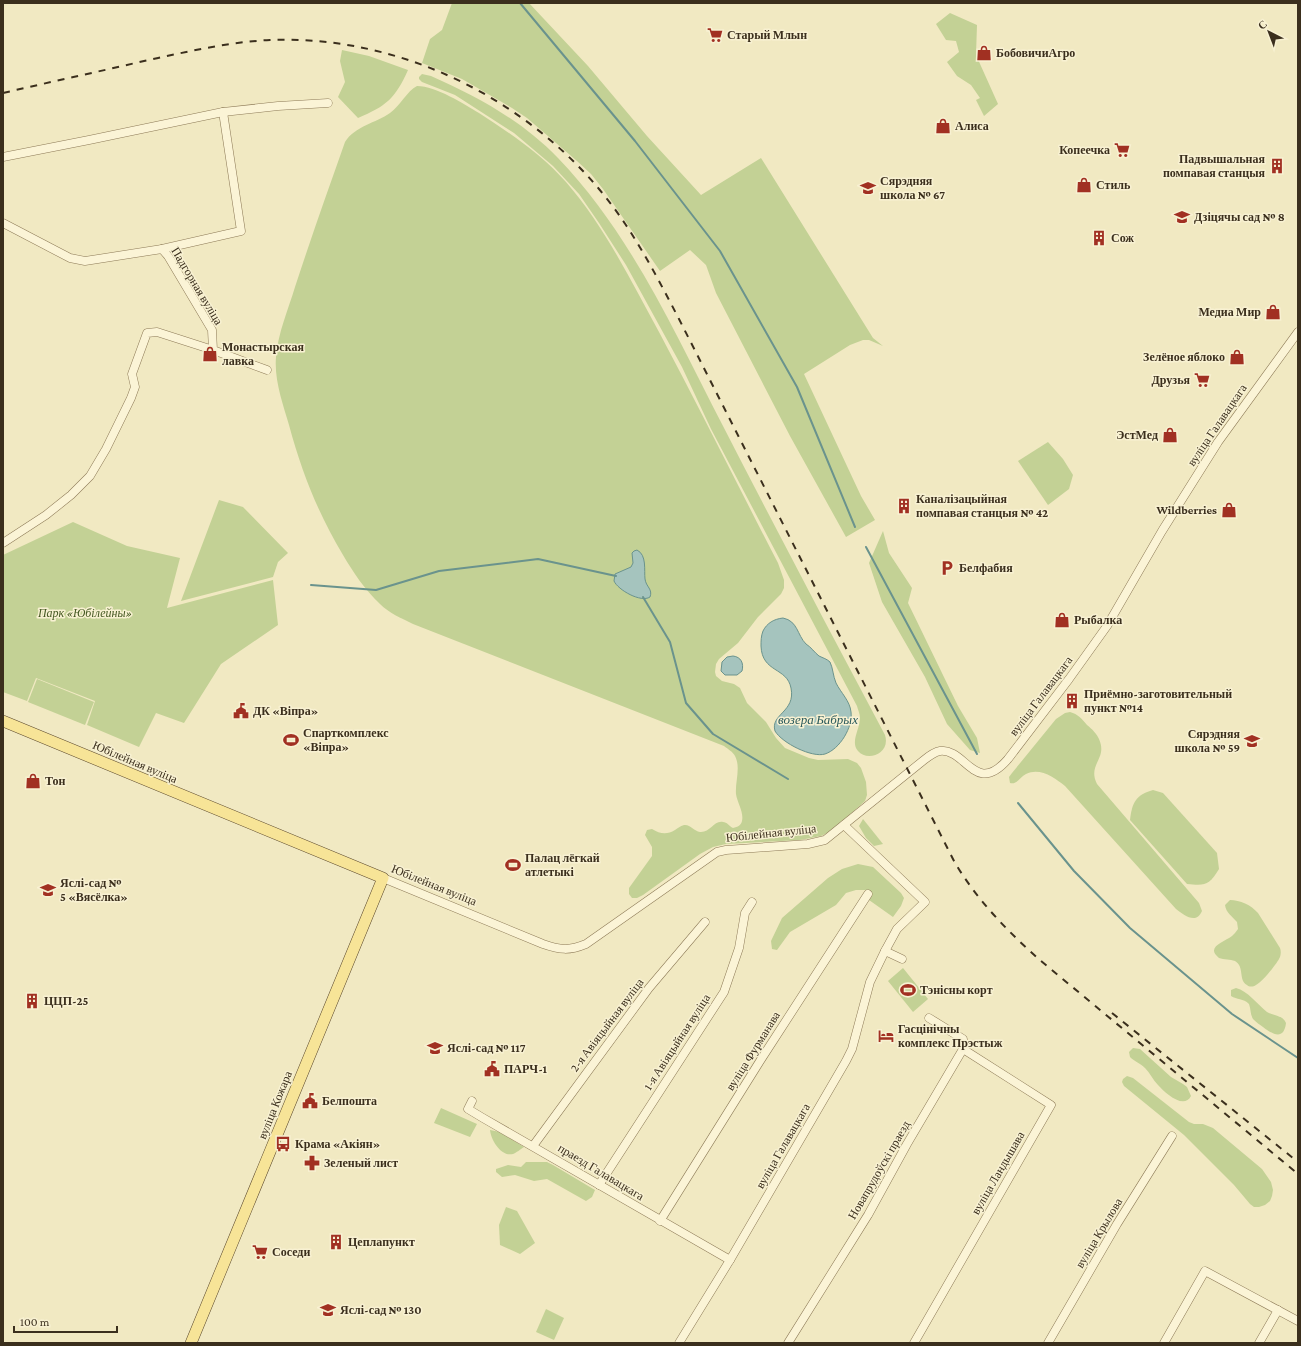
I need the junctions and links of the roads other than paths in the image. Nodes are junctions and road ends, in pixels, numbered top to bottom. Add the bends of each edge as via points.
1 (328, 103) dead end
2 (223, 112) junction
3 (3, 157) edge
4 (3, 223) edge
5 (162, 249) junction
6 (1298, 332) edge
7 (213, 350) junction
8 (267, 370) dead end
9 (3, 542) edge
10 (3, 720) edge
11 (844, 825) junction
12 (383, 878) junction
13 (868, 894) dead end
14 (752, 902) dead end
15 (705, 922) dead end
16 (885, 951) junction
17 (902, 959) dead end
18 (929, 1018) dead end
19 (962, 1049) junction
20 (472, 1101) dead end
21 (1172, 1136) dead end
22 (533, 1146) junction
23 (599, 1185) junction
24 (660, 1221) junction
25 (730, 1260) junction
26 (1278, 1310) junction
27 (1298, 1321) edge
28 (191, 1343) edge
29 (679, 1343) edge
30 (788, 1343) edge
31 (914, 1343) edge
32 (1048, 1343) edge
33 (1164, 1343) edge
34 (1258, 1343) edge

1 - 2 street
2 - 3 street
2 - 5 street via 242,231
4 - 5 street, Падгорная вуліца via 70,258 85,261
5 - 7 street, Падгорная вуліца via 212,330
6 - 11 street, вуліца Галавацкага via 1218,442 1107,626 1001,767 993,773 982,773 948,752 937,752 919,763
7 - 8 street
7 - 9 street via 157,332 147,333 132,374 135,387 131,398 90,476 46,515
10 - 12 main road, Юбілейная вуліца
11 - 12 street, Юбілейная вуліца via 825,840 815,843 717,852 586,944 569,949 543,944
11 - 16 street, вуліца Галавацкага via 925,902 897,930
12 - 28 main road, вуліца Кожара
13 - 24 street, вуліца Фурманава via 760,1060
14 - 23 street, 1-я Авіяцыйная вуліца via 745,913 738,948 724,992
15 - 22 street, 2-я Авіяцыйная вуліца via 649,988
16 - 17 street
16 - 25 street, вуліца Галавацкага via 870,982 852,1050
18 - 19 street via 963,1039
19 - 30 street, Новапрудоўскі праезд via 868,1215
19 - 31 street, вуліца Ландышава via 1051,1105
20 - 22 street, праезд Галавацкага via 468,1109
21 - 32 street, вуліца Крылова
22 - 23 street, праезд Галавацкага
23 - 24 street, праезд Галавацкага
24 - 25 street, праезд Галавацкага
25 - 29 street, вуліца Галавацкага
26 - 27 street
26 - 33 street via 1205,1271
26 - 34 street

